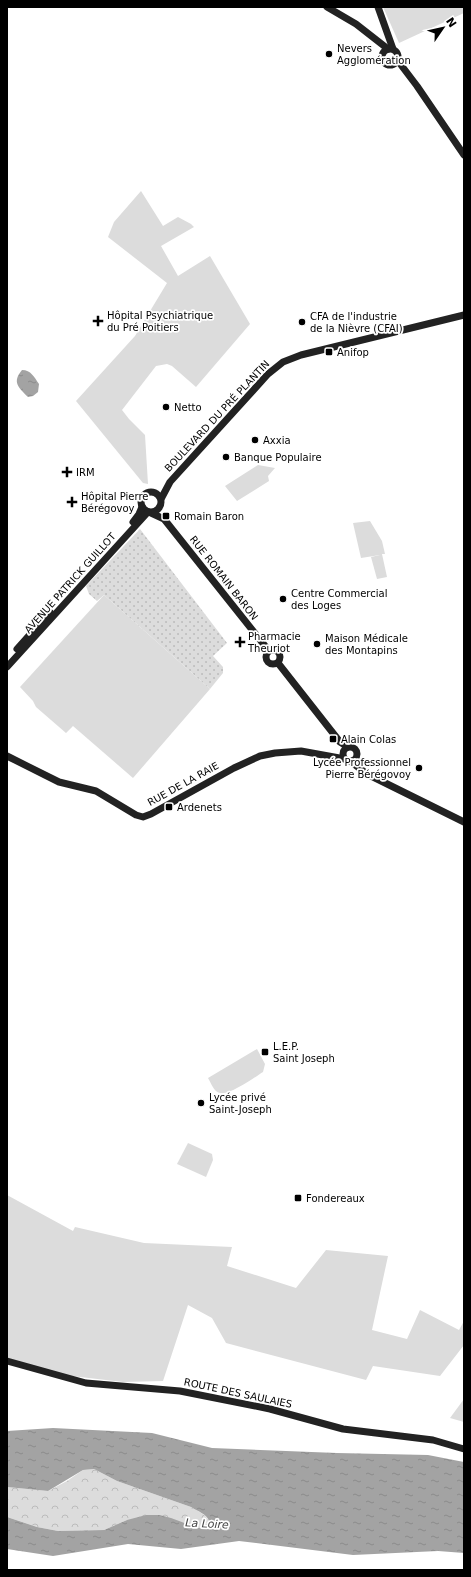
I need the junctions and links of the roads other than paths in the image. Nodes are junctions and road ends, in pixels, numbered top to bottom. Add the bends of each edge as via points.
1 (328, 7) edge
2 (378, 7) edge
3 (366, 32) junction
4 (387, 33) junction
5 (389, 56) junction
6 (464, 155) edge
7 (464, 315) edge
8 (170, 482) junction
9 (152, 492) junction
10 (161, 502) junction
11 (142, 507) junction
12 (150, 512) junction
13 (164, 519) junction
14 (7, 661) edge
15 (7, 667) edge
16 (340, 742) junction
17 (348, 755) junction
18 (7, 756) edge
19 (334, 757) junction
20 (464, 822) edge
21 (7, 1361) edge
22 (464, 1448) edge

1 - 3 street
2 - 4 street
3 - 4 street via 381,38
3 - 5 street
4 - 5 street
5 - 6 street via 410,78
7 - 8 street, BOULEVARD DU PRÉ PLANTIN via 309,353 283,362 268,374
8 - 9 street, BOULEVARD DU PRÉ PLANTIN
8 - 10 street, BOULEVARD DU PRÉ PLANTIN
9 - 10 street via 157,494
9 - 11 street via 146,493 142,498
10 - 12 street via 157,510
10 - 13 street, RUE ROMAIN BARON
11 - 12 street
11 - 14 street, AVENUE PATRICK GUILLOT via 134,521
12 - 13 street, RUE ROMAIN BARON
12 - 15 street, AVENUE PATRICK GUILLOT
13 - 16 street, RUE ROMAIN BARON via 269,651 267,661 271,664 278,663
16 - 17 street
16 - 19 street
17 - 19 street
17 - 20 street via 367,774
18 - 19 street, RUE DE LA RAIE via 59,782 96,791 143,817 260,756 301,751
21 - 22 street, ROUTE DES SAULAIES via 86,1383 180,1391 270,1409 343,1429 433,1440

